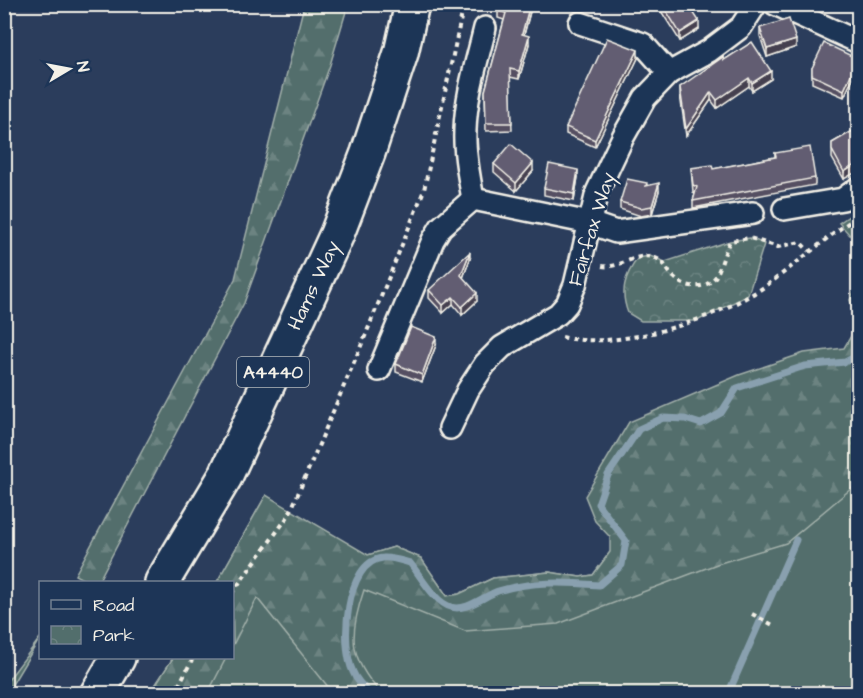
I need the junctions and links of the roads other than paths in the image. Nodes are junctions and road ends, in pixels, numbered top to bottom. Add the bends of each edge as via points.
1 (412, 4) edge
2 (756, 4) edge
3 (775, 4) edge
4 (580, 23) dead end
5 (485, 28) dead end
6 (858, 42) edge
7 (669, 73) junction
8 (858, 188) edge
9 (473, 200) junction
10 (784, 209) dead end
11 (753, 213) dead end
12 (590, 223) junction
13 (380, 369) dead end
14 (450, 428) dead end
15 (163, 581) edge
16 (117, 659) edge
17 (97, 693) edge

1 - 15 highway, Hams Way / A4440 via 401,53 337,234 225,477
2 - 7 street, Fairfax Way via 741,27
3 - 6 street
4 - 7 street via 643,44
5 - 9 street via 465,130
7 - 12 street, Fairfax Way via 645,98 623,137 597,192
8 - 10 street via 843,199
9 - 12 street
9 - 13 street via 441,227 433,240
11 - 12 street via 616,232
12 - 14 street, Fairfax Way via 567,304 558,314 502,347 485,364
16 - 17 highway

